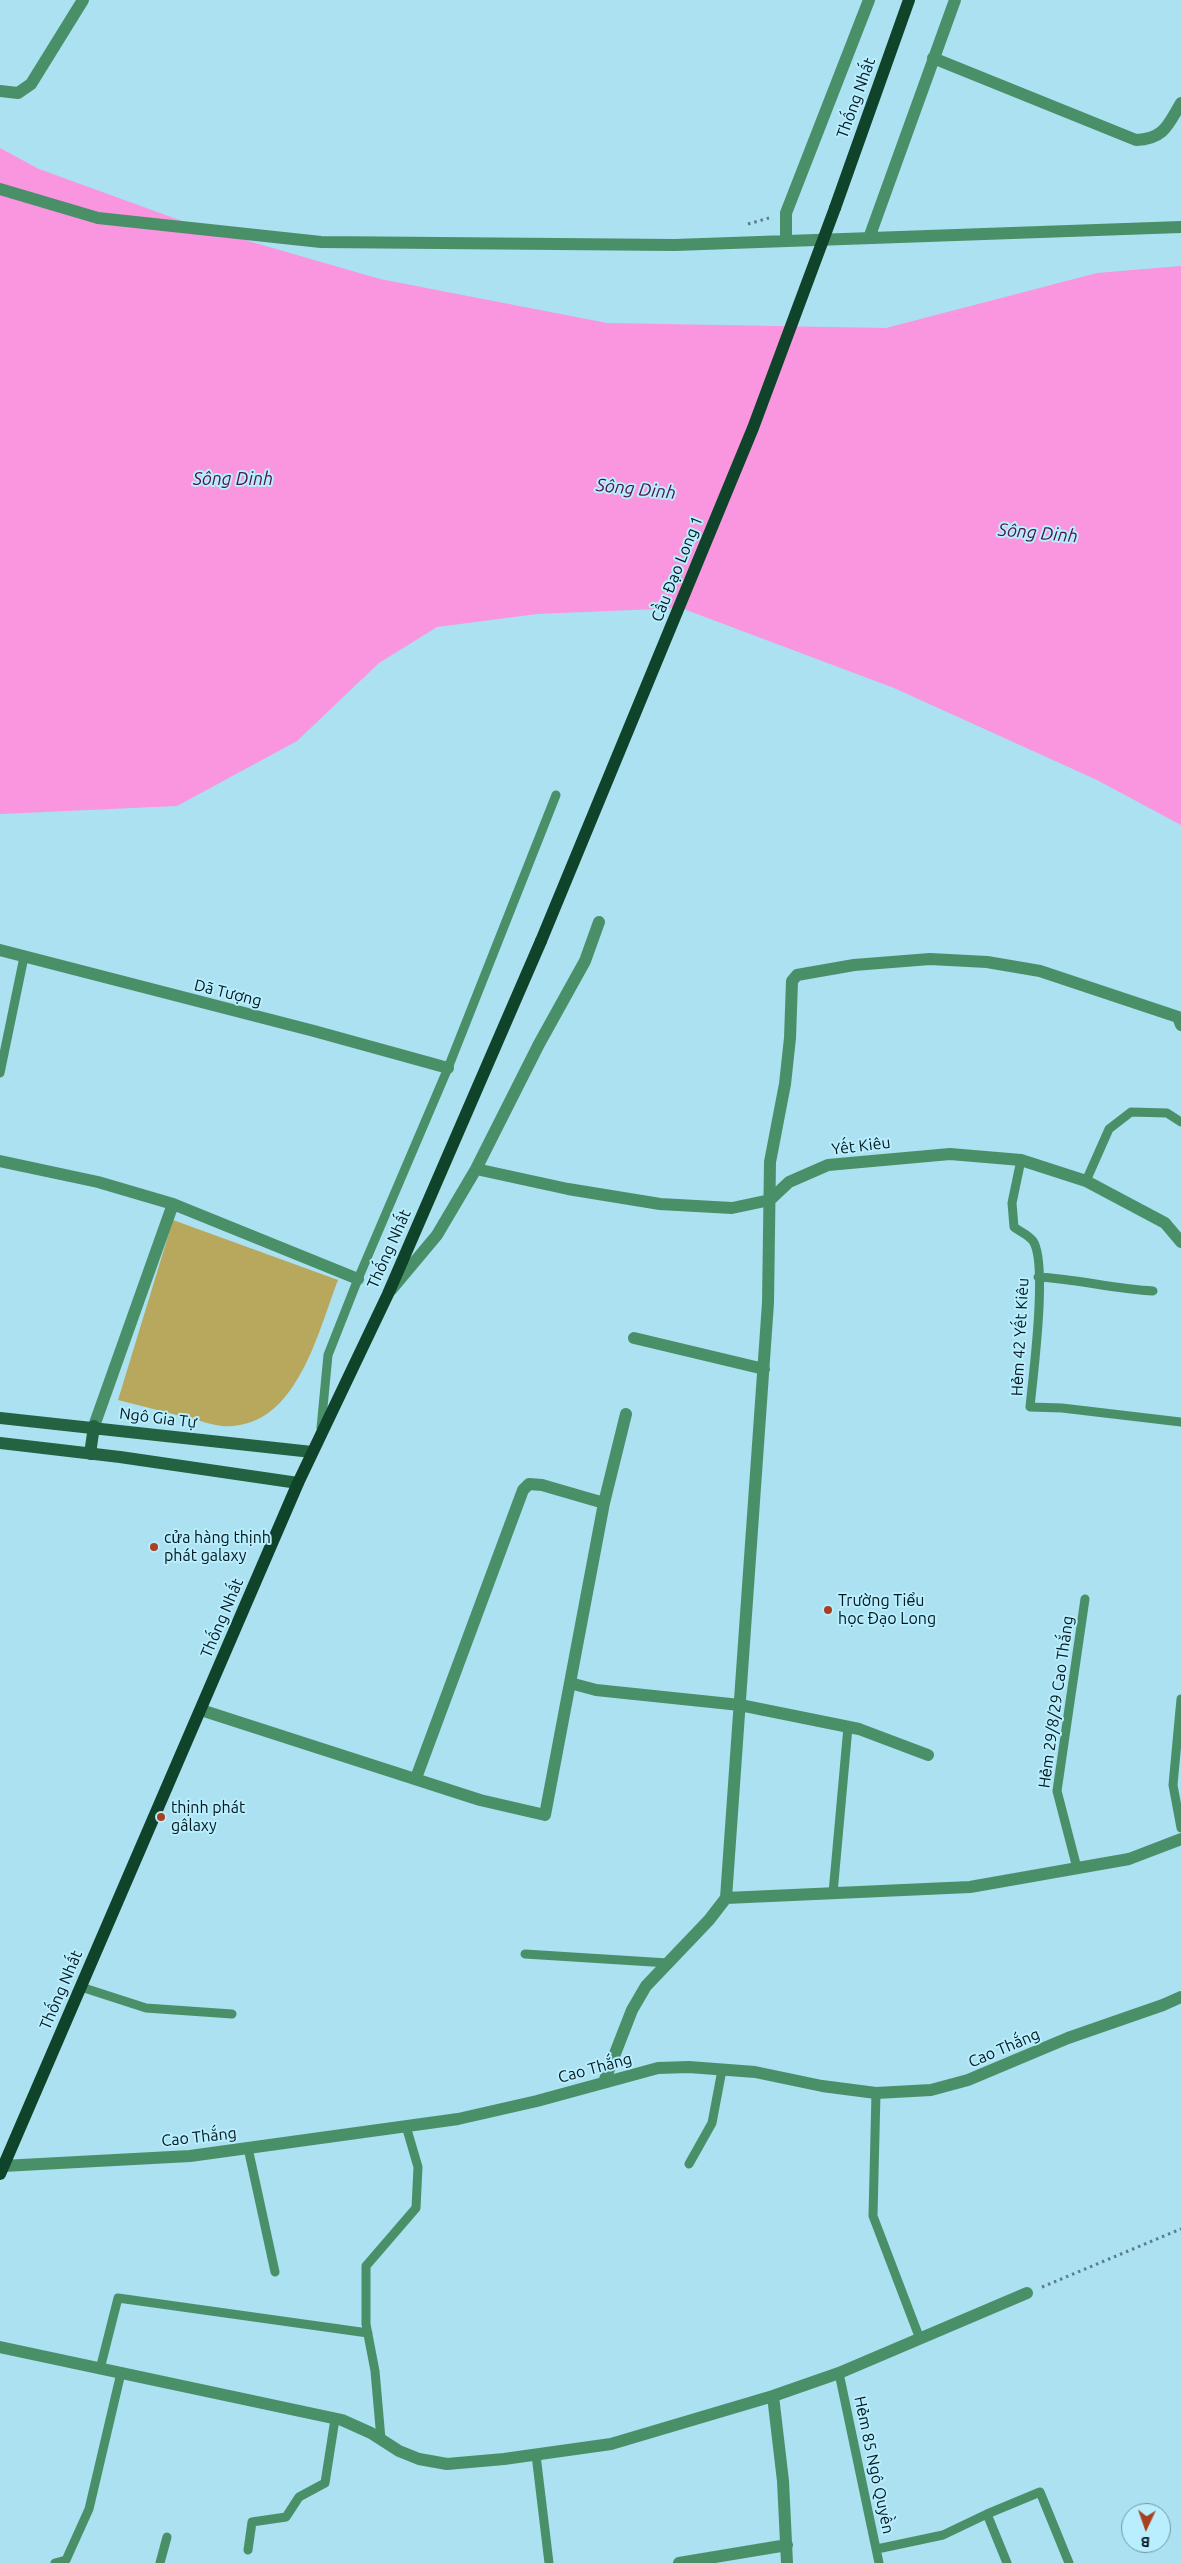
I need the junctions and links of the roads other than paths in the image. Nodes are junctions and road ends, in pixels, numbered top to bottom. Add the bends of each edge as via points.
1 (83, 0) edge
2 (909, 0) edge
3 (955, 0) edge
4 (867, 1) edge
5 (933, 58) junction
6 (0, 91) edge
7 (1181, 103) edge
8 (0, 189) edge
9 (835, 208) joint
10 (1181, 227) edge
11 (869, 238) junction
12 (786, 240) junction
13 (556, 795) dead end
14 (599, 922) dead end
15 (541, 941) joint
16 (0, 950) edge
17 (24, 957) junction
18 (1181, 1025) edge
19 (448, 1068) junction
20 (0, 1073) edge
21 (1181, 1122) edge
22 (1021, 1160) junction
23 (0, 1161) edge
24 (476, 1169) junction
25 (1086, 1181) junction
26 (770, 1200) junction
27 (173, 1204) junction
28 (1181, 1242) edge
29 (1038, 1277) junction
30 (358, 1279) junction
31 (1153, 1291) dead end
32 (388, 1294) junction
33 (634, 1338) dead end
34 (764, 1369) junction
35 (626, 1414) dead end
36 (0, 1418) edge
37 (1181, 1422) edge
38 (94, 1426) junction
39 (321, 1431) junction
40 (0, 1443) edge
41 (312, 1452) junction
42 (90, 1454) junction
43 (298, 1483) junction
44 (604, 1503) junction
45 (1086, 1598) dead end
46 (570, 1683) junction
47 (1181, 1699) edge
48 (740, 1705) junction
49 (201, 1710) junction
50 (848, 1727) junction
51 (928, 1756) dead end
52 (416, 1778) junction
53 (1181, 1828) edge
54 (1181, 1839) edge
55 (1077, 1868) junction
56 (832, 1893) junction
57 (726, 1898) junction
58 (525, 1954) dead end
59 (668, 1963) junction
60 (80, 1987) junction
61 (1181, 1997) edge
62 (232, 2014) dead end
63 (722, 2070) junction
64 (604, 2082) junction
65 (876, 2093) junction
66 (406, 2126) junction
67 (248, 2148) junction
68 (689, 2164) dead end
69 (1, 2170) edge
70 (275, 2272) dead end
71 (1027, 2293) road end
72 (368, 2333) junction
73 (920, 2338) junction
74 (0, 2347) edge
75 (100, 2369) junction
76 (121, 2373) junction
77 (839, 2373) junction
78 (773, 2396) junction
79 (335, 2419) junction
80 (381, 2439) junction
81 (536, 2455) junction
82 (987, 2514) junction
83 (167, 2538) dead end
84 (787, 2545) junction
85 (877, 2549) junction
86 (248, 2550) dead end
87 (55, 2563) edge
88 (160, 2563) edge
89 (549, 2563) edge
90 (679, 2563) edge
91 (788, 2563) edge
92 (879, 2563) edge
93 (1007, 2563) edge
94 (1069, 2563) edge

1 - 6 street via 31,84 18,93
2 - 9 main road, Thống Nhất
3 - 5 street
4 - 12 street via 786,212
5 - 7 street via 1136,140 1152,139 1166,128
5 - 11 street
8 - 12 street via 98,218 321,242 675,245
9 - 15 main road, Cầu Đạo Long 1, bridge via 753,428
10 - 11 street
11 - 12 street
13 - 19 lane
14 - 24 street via 585,962 538,1044
15 - 32 main road, Thống Nhất
16 - 17 street, Dã Tượng
17 - 19 street, Dã Tượng via 314,1030
17 - 20 lane
18 - 26 street via 1178,1017 1040,971 987,962 930,959 797,975 792,981 785,1084 770,1162
19 - 30 lane
21 - 25 lane via 1167,1113 1131,1112 1109,1129
22 - 25 street, Yết Kiêu
22 - 26 street, Yết Kiêu via 950,1154 828,1165 789,1182
22 - 29 lane, Hẻm 42 Yết Kiêu via 1012,1203 1014,1227 1032,1241 1039,1260
23 - 27 street via 98,1182
24 - 26 street via 660,1204 732,1208
24 - 32 street via 438,1235
25 - 28 street, Yết Kiêu via 1165,1223
26 - 34 street
27 - 30 street
27 - 38 street
29 - 31 lane via 1076,1279 1119,1289
29 - 37 lane, Hẻm 42 Yết Kiêu via 1030,1407
30 - 39 lane via 328,1356
32 - 39 main road, Thống Nhất
33 - 34 street
34 - 48 street
35 - 44 street
36 - 38 main road, Ngô Gia Tự
38 - 41 main road, Ngô Gia Tự
38 - 42 main road
39 - 41 main road, Thống Nhất
40 - 42 main road
41 - 43 main road, Thống Nhất
42 - 43 main road
43 - 49 main road, Thống Nhất
44 - 46 street
44 - 52 street via 542,1485 529,1484 523,1490
45 - 55 lane, Hẻm 29/8/29 Cao Thắng via 1057,1791
46 - 48 street via 596,1690
46 - 52 street via 545,1815 480,1800
47 - 53 lane via 1173,1784
48 - 50 street
48 - 57 street
49 - 52 street
49 - 60 main road, Thống Nhất
50 - 51 street
50 - 56 lane
54 - 55 street via 1129,1859
55 - 56 street via 970,1887
56 - 57 street
57 - 59 street
58 - 59 lane
59 - 64 street via 646,1986 632,2010
60 - 62 lane via 146,2008
60 - 69 main road, Thống Nhất
61 - 65 street, Cao Thắng via 1068,2038 968,2080 931,2090
63 - 64 street, Cao Thắng via 658,2068
63 - 65 street, Cao Thắng via 755,2072
63 - 68 lane via 712,2123
64 - 66 street, Cao Thắng via 458,2119
65 - 73 lane via 872,2216
66 - 67 street, Cao Thắng
66 - 72 lane via 418,2167 416,2208 366,2266
67 - 69 street, Cao Thắng via 190,2156
67 - 70 lane
71 - 73 street
72 - 75 lane via 118,2298
72 - 80 lane
73 - 77 street
74 - 75 street
75 - 76 street
76 - 79 street
76 - 87 lane via 89,2509 66,2560
77 - 78 street
77 - 85 lane, Hẻm 85 Ngô Quyền
78 - 81 street via 610,2444
78 - 84 street
79 - 80 street
79 - 86 lane via 325,2483 300,2497 286,2517 252,2522
80 - 81 street via 399,2452 447,2464
81 - 89 lane
82 - 85 lane via 942,2535
82 - 93 lane
82 - 94 lane via 1040,2492
83 - 88 lane
84 - 90 street
84 - 91 street
85 - 92 lane, Hẻm 85 Ngô Quyền

